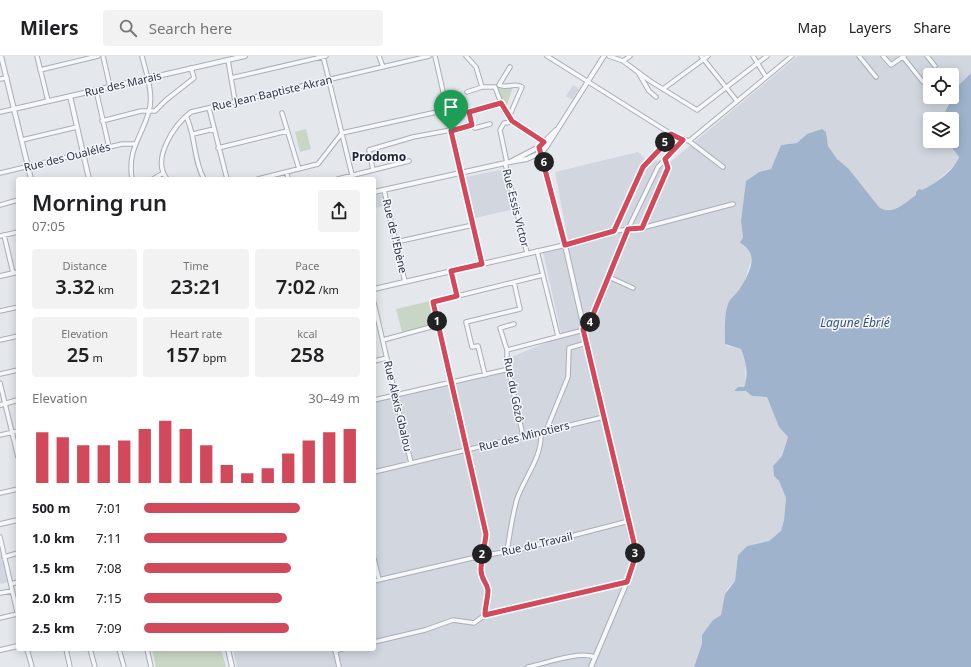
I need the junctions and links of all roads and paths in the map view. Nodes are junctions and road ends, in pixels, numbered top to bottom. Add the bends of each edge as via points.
1 (1, 56) edge
2 (37, 56) edge
3 (98, 56) edge
4 (103, 56) edge
5 (142, 56) edge
6 (246, 56) edge
7 (324, 56) edge
8 (379, 56) edge
9 (405, 56) edge
10 (429, 56) edge
11 (434, 56) edge
12 (466, 56) edge
13 (547, 56) edge
14 (604, 56) edge
15 (609, 56) edge
16 (630, 56) edge
17 (708, 56) edge
18 (753, 56) edge
19 (767, 56) edge
20 (792, 56) edge
21 (859, 56) edge
22 (883, 56) edge
23 (904, 56) edge
24 (927, 56) edge
25 (702, 58) edge
26 (228, 60) junction
27 (406, 61) junction
28 (623, 61) junction
29 (758, 63) junction
30 (935, 66) dead end
31 (383, 67) junction
32 (510, 67) dead end
33 (191, 68) junction
34 (40, 70) junction
35 (637, 71) junction
36 (766, 77) junction
37 (876, 77) dead end
38 (6, 78) junction
39 (231, 78) junction
40 (0, 79) edge
41 (147, 79) junction
42 (328, 80) junction
43 (588, 82) junction
44 (923, 82) dead end
45 (500, 85) junction
46 (110, 87) junction
47 (482, 87) junction
48 (726, 87) junction
49 (496, 89) junction
50 (663, 89) junction
51 (96, 90) junction
52 (467, 92) dead end
53 (70, 96) junction
54 (656, 97) dead end
55 (48, 101) junction
56 (235, 101) junction
57 (738, 101) junction
58 (501, 103) junction
59 (209, 108) junction
60 (14, 109) junction
61 (446, 110) junction
62 (0, 112) edge
63 (149, 112) junction
64 (282, 113) dead end
65 (186, 116) junction
66 (509, 117) junction
67 (102, 121) junction
68 (512, 121) junction
69 (490, 124) dead end
70 (472, 125) junction
71 (77, 127) junction
72 (214, 129) junction
73 (451, 130) junction
74 (286, 131) junction
75 (342, 133) junction
76 (193, 134) junction
77 (671, 134) junction
78 (22, 140) junction
79 (683, 140) junction
80 (689, 141) junction
81 (134, 144) junction
82 (546, 144) junction
83 (108, 147) junction
84 (539, 147) junction
85 (218, 148) junction
86 (542, 152) junction
87 (84, 153) junction
88 (665, 159) junction
89 (409, 161) dead end
90 (507, 163) junction
91 (28, 166) junction
92 (723, 167) dead end
93 (300, 169) junction
94 (373, 170) junction
95 (163, 172) junction
96 (286, 172) junction
97 (0, 173) edge
98 (462, 173) junction
99 (31, 177) edge
100 (89, 177) edge
101 (132, 177) edge
102 (156, 177) edge
103 (166, 177) edge
104 (203, 177) edge
105 (227, 177) edge
106 (268, 177) edge
107 (287, 177) edge
108 (353, 177) edge
109 (384, 190) junction
110 (376, 192) edge
111 (16, 201) edge
112 (732, 204) dead end
113 (0, 205) edge
114 (473, 225) junction
115 (642, 228) junction
116 (628, 229) junction
117 (614, 231) junction
118 (16, 232) edge
119 (2, 236) edge
120 (396, 242) junction
121 (565, 245) junction
122 (537, 251) junction
123 (527, 254) junction
124 (482, 264) junction
125 (451, 271) junction
126 (16, 272) edge
127 (13, 273) junction
128 (543, 275) junction
129 (0, 276) edge
130 (609, 277) junction
131 (405, 282) junction
132 (514, 282) junction
133 (633, 288) dead end
134 (376, 289) edge
135 (457, 296) junction
136 (16, 307) edge
137 (0, 311) edge
138 (376, 311) edge
139 (379, 324) junction
140 (514, 324) dead end
141 (376, 325) edge
142 (438, 325) junction
143 (583, 329) junction
144 (16, 336) edge
145 (558, 336) junction
146 (0, 340) edge
147 (383, 340) junction
148 (586, 341) junction
149 (507, 350) junction
150 (387, 358) junction
151 (376, 360) edge
152 (509, 369) junction
153 (16, 370) edge
154 (0, 374) edge
155 (485, 375) junction
156 (0, 383) edge
157 (452, 383) junction
158 (396, 395) junction
159 (16, 400) edge
160 (376, 400) edge
161 (2, 404) edge
162 (604, 417) junction
163 (16, 431) edge
164 (546, 431) junction
165 (12, 432) junction
166 (541, 433) junction
167 (0, 435) edge
168 (523, 436) junction
169 (16, 449) edge
170 (467, 450) junction
171 (411, 462) junction
172 (376, 471) edge
173 (16, 489) edge
174 (0, 493) edge
175 (16, 520) edge
176 (629, 521) junction
177 (0, 524) edge
178 (0, 537) edge
179 (507, 551) junction
180 (16, 553) edge
181 (4, 556) junction
182 (481, 556) junction
183 (376, 567) edge
184 (379, 580) junction
185 (376, 581) edge
186 (627, 582) junction
187 (16, 583) edge
188 (11, 584) junction
189 (12, 591) junction
190 (0, 593) edge
191 (16, 603) edge
192 (16, 615) edge
193 (485, 615) junction
194 (0, 618) edge
195 (376, 642) edge
196 (16, 646) edge
197 (0, 650) edge
198 (28, 651) edge
199 (66, 651) edge
200 (91, 651) edge
201 (120, 651) edge
202 (147, 651) edge
203 (228, 651) edge
204 (335, 651) edge
205 (595, 657) junction
206 (32, 667) edge
207 (70, 667) edge
208 (95, 667) edge
209 (124, 667) edge
210 (151, 667) edge
211 (232, 667) edge
212 (339, 667) edge
213 (528, 667) edge
214 (591, 667) edge

1 - 38 street
2 - 34 street
3 - 34 street
4 - 46 street
5 - 41 street
6 - 26 street, Rue des Marais
7 - 39 street
7 - 42 street
8 - 31 street
9 - 27 street
10 - 27 street, Rue Jean Baptiste Akran
11 - 61 street
12 - 47 street via 476,67
13 - 43 street
14 - 43 street
15 - 28 street
16 - 28 street
17 - 25 street
18 - 29 street
19 - 29 street
20 - 36 street
21 - 37 street
22 - 23 street via 889,65
23 - 44 street
24 - 30 street
25 - 48 street
25 - 50 street
26 - 33 street, Rue des Marais
26 - 39 street
27 - 31 street, Rue Jean Baptiste Akran
28 - 35 street
29 - 36 street
29 - 48 street
31 - 42 street, Rue Jean Baptiste Akran
32 - 45 street
33 - 41 street, Rue des Marais
33 - 63 street via 194,78 155,111
34 - 55 street
35 - 50 street
35 - 54 street via 649,91
36 - 57 street
38 - 40 street
38 - 60 street
39 - 56 street
41 - 46 street, Rue des Marais
41 - 63 street
42 - 56 street, Rue Jean Baptiste Akran
42 - 75 street
43 - 77 street
43 - 82 street
45 - 49 street
45 - 66 street via 505,87 518,84 522,87
46 - 51 street, Rue des Marais
47 - 49 street
47 - 52 street
48 - 50 street via 697,110
48 - 57 street
49 - 58 street
51 - 53 street, Rue des Marais
51 - 67 street
53 - 55 street, Rue des Marais
53 - 71 street
55 - 60 street, Rue des Marais
56 - 59 street, Rue Jean Baptiste Akran
57 - 80 street
58 - 66 street
58 - 70 street via 469,112
59 - 65 street, Rue Jean Baptiste Akran via 191,112
59 - 72 street
60 - 62 street, Rue des Marais
60 - 78 street
61 - 73 street
61 - 75 street
63 - 67 street
63 - 81 street
64 - 74 street
65 - 76 street
65 - 95 street via 163,154
66 - 68 street
67 - 83 street
68 - 82 street
68 - 90 street, Rue Essis Victor via 500,127
69 - 70 street via 475,128
70 - 73 street
71 - 78 street
71 - 87 street
72 - 76 street
72 - 85 street
73 - 94 street via 413,137 369,150
73 - 98 street
74 - 85 street
74 - 93 street via 297,155
75 - 93 street via 321,163
75 - 108 street
76 - 104 street via 199,171
77 - 79 street
77 - 117 street via 643,167
78 - 91 street
79 - 80 street
79 - 88 street
80 - 92 street
81 - 83 street, Rue des Oualélés
81 - 101 street via 131,159
82 - 84 street
82 - 86 street
83 - 87 street, Rue des Oualélés
84 - 86 street
84 - 90 street
85 - 105 street
86 - 90 street via 521,161
86 - 121 street
87 - 91 street, Rue des Oualélés
87 - 100 street
88 - 115 street via 668,168
88 - 116 street via 658,167
89 - 94 street
90 - 98 street
90 - 123 street, Rue Essis Victor
91 - 97 street, Rue des Oualélés
91 - 99 street
93 - 96 street
94 - 108 street
95 - 102 street
95 - 103 street
96 - 106 street
96 - 107 street
98 - 109 street
98 - 114 street
109 - 110 street
109 - 120 street, Rue de l'Ebène
111 - 113 street
112 - 115 street
114 - 120 street
114 - 124 street
115 - 116 street
116 - 117 street
116 - 130 street
117 - 121 street
118 - 119 street
119 - 127 street
120 - 131 street, Rue de l'Ebène
121 - 122 street
121 - 143 street
122 - 123 street
122 - 128 street
123 - 124 street
124 - 125 street
125 - 131 street
125 - 135 street
126 - 127 street
127 - 129 street
128 - 132 street
128 - 145 street
130 - 133 street
130 - 143 street via 590,322
131 - 134 street
132 - 135 street
132 - 155 street via 520,309 466,322 472,347 478,346
135 - 142 street via 433,302
136 - 137 street
138 - 139 street, Rue Alexis Gbalou
139 - 141 street
139 - 147 street, Rue Alexis Gbalou
140 - 149 street via 500,328
142 - 147 street
142 - 157 street
143 - 145 street, Rue du Gôzô
143 - 148 street
144 - 146 street
145 - 149 street, Rue du Gôzô
147 - 150 street, Rue Alexis Gbalou
148 - 162 street
148 - 164 street via 569,348 568,377
149 - 152 street, Rue du Gôzô
150 - 151 street
150 - 158 street, Rue Alexis Gbalou
152 - 155 street
152 - 168 street, Rue du Gôzô
153 - 154 street
155 - 157 street
156 - 161 street
157 - 158 street
157 - 170 street
158 - 160 street
158 - 171 street, Rue Alexis Gbalou
159 - 161 street
161 - 165 street
162 - 164 street, Rue des Minotiers
162 - 176 street
163 - 165 street
164 - 166 street, Rue des Minotiers
165 - 167 street
165 - 169 street
166 - 168 street, Rue des Minotiers
166 - 179 street via 540,448 516,501
168 - 170 street, Rue des Minotiers
170 - 171 street, Rue des Minotiers
170 - 182 street via 486,534
171 - 172 street, Rue des Minotiers
173 - 174 street
175 - 177 street
176 - 179 street, Rue du Travail
176 - 186 street via 635,558
178 - 181 street
179 - 182 street, Rue du Travail
180 - 181 street
181 - 188 street
182 - 184 street, Rue du Travail
182 - 193 street via 481,579 487,585 488,591
183 - 184 street
184 - 185 street, Rue du Travail
186 - 193 street
186 - 205 street
187 - 188 street
188 - 189 street
189 - 190 street
189 - 191 street
192 - 194 street
193 - 195 street via 474,623 453,620 425,630
196 - 197 street
198 - 206 street
199 - 207 street
200 - 208 street
201 - 209 street
202 - 210 street
203 - 211 street
204 - 212 street
205 - 213 street via 579,655
205 - 214 street

